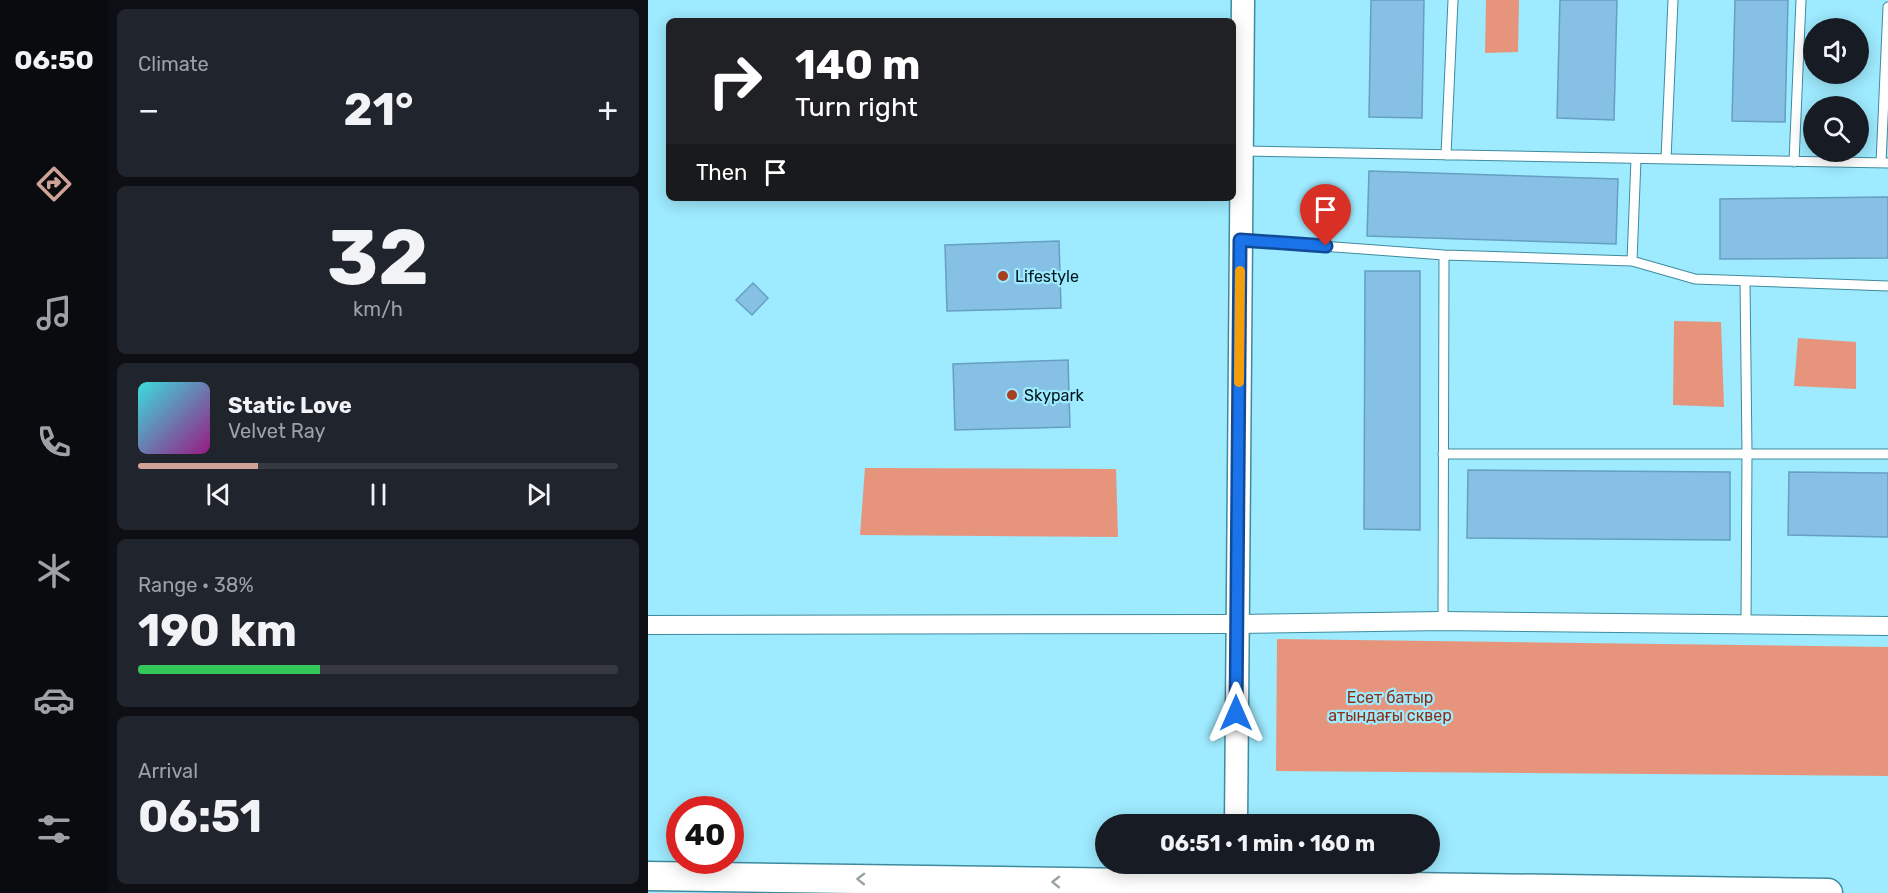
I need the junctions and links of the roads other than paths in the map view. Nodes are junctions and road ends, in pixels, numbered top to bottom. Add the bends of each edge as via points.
1 (1243, 0) edge
2 (1453, 0) edge
3 (1673, 0) edge
4 (1801, 0) edge
5 (1888, 7) edge
6 (1241, 152) junction
7 (1446, 155) junction
8 (1636, 159) junction
9 (1666, 159) junction
10 (1794, 162) junction
11 (1885, 163) edge
12 (1240, 240) junction
13 (1444, 255) junction
14 (1632, 261) junction
15 (1745, 282) junction
16 (1888, 286) edge
17 (1747, 453) junction
18 (1443, 454) junction
19 (1888, 454) edge
20 (1443, 621) junction
21 (1236, 624) junction
22 (1746, 624) junction
23 (648, 625) edge
24 (1888, 626) edge
25 (1236, 814) edge
26 (648, 876) edge
27 (1236, 881) edge
28 (1828, 893) edge

1 - 6 street
2 - 7 lane
3 - 9 lane
4 - 10 lane
5 - 11 lane
6 - 7 lane
6 - 12 street
7 - 8 lane
8 - 9 lane
8 - 14 lane
9 - 10 lane
10 - 11 lane
12 - 13 lane
12 - 21 street
13 - 14 lane
13 - 18 lane
14 - 15 lane via 1695,279
15 - 16 lane
15 - 17 lane
17 - 18 lane
17 - 19 lane
17 - 22 lane
18 - 20 lane
20 - 21 street
20 - 22 street
21 - 23 street
21 - 25 street
22 - 24 street
27 -> 26 main road
27 - 28 main road

